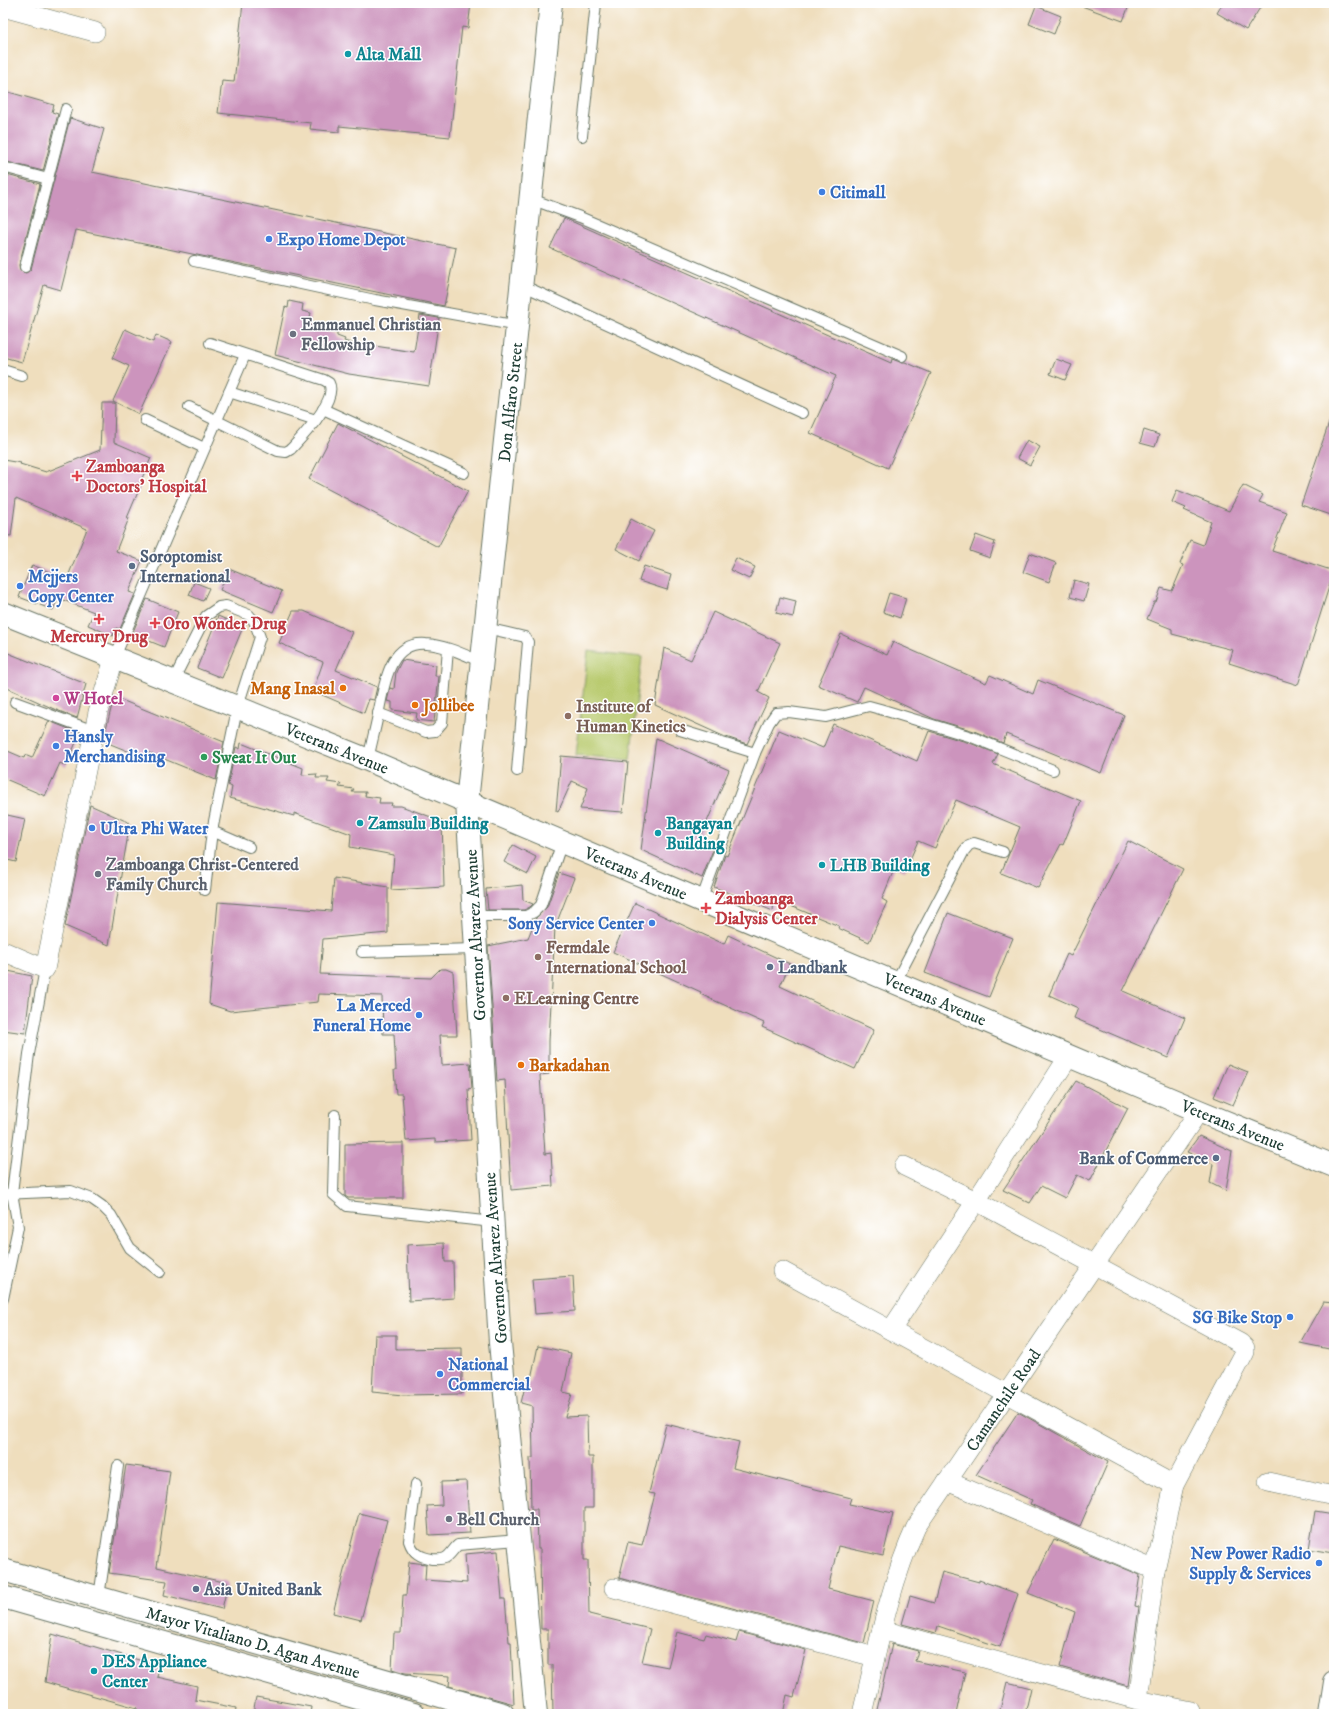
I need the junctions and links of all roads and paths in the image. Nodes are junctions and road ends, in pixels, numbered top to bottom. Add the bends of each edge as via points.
1 (551, 3) edge
2 (596, 3) edge
3 (3, 7) edge
4 (95, 32) dead end
5 (66, 109) dead end
6 (582, 136) dead end
7 (3, 167) edge
8 (48, 179) junction
9 (531, 198) junction
10 (194, 261) dead end
11 (24, 267) dead end
12 (522, 285) junction
13 (518, 326) junction
14 (210, 343) dead end
15 (246, 355) junction
16 (902, 356) dead end
17 (3, 370) edge
18 (22, 376) dead end
19 (229, 392) junction
20 (189, 407) dead end
21 (323, 408) junction
22 (802, 413) dead end
23 (145, 420) dead end
24 (216, 420) junction
25 (316, 420) junction
26 (204, 448) junction
27 (464, 473) dead end
28 (3, 613) edge
29 (486, 628) junction
30 (448, 649) junction
31 (114, 659) junction
32 (482, 662) junction
33 (173, 681) junction
34 (15, 702) dead end
35 (238, 709) junction
36 (378, 712) junction
37 (680, 730) dead end
38 (94, 731) junction
39 (755, 753) junction
40 (368, 760) junction
41 (1053, 770) dead end
42 (517, 771) dead end
43 (467, 802) junction
44 (212, 831) junction
45 (562, 842) junction
46 (249, 846) dead end
47 (1003, 852) dead end
48 (205, 890) dead end
49 (701, 901) junction
50 (474, 916) junction
51 (476, 949) junction
52 (3, 951) edge
53 (362, 952) dead end
54 (45, 969) junction
55 (895, 983) junction
56 (1069, 1056) junction
57 (1199, 1111) junction
58 (335, 1115) dead end
59 (904, 1166) dead end
60 (1334, 1166) edge
61 (7, 1194) edge
62 (976, 1201) junction
63 (492, 1222) junction
64 (1094, 1265) junction
65 (782, 1271) dead end
66 (160, 1272) dead end
67 (3, 1299) edge
68 (891, 1330) junction
69 (1008, 1393) junction
70 (118, 1466) dead end
71 (947, 1481) junction
72 (1268, 1482) dead end
73 (416, 1484) dead end
74 (1174, 1485) junction
75 (1334, 1496) edge
76 (518, 1540) junction
77 (3, 1570) edge
78 (1155, 1570) junction
79 (614, 1588) dead end
80 (95, 1596) junction
81 (3, 1597) edge
82 (85, 1621) junction
83 (882, 1630) junction
84 (875, 1658) junction
85 (1334, 1682) edge
86 (1138, 1700) junction
87 (1191, 1711) dead end
88 (414, 1714) edge
89 (503, 1714) edge
90 (536, 1714) edge
91 (862, 1714) edge
92 (1329, 1714) edge

1 - 9 main road, Don Alfaro Street
2 - 6 lane
3 - 4 street
5 - 8 lane
7 - 8 lane
8 - 11 lane
9 - 12 main road, Don Alfaro Street
9 - 16 lane
10 - 13 lane via 375,300
12 - 13 main road, Don Alfaro Street
12 - 22 lane
13 - 29 main road, Don Alfaro Street
14 - 15 lane
15 - 19 lane
15 - 21 lane via 329,383 331,392
17 - 18 lane
19 - 24 lane
19 - 25 lane
20 - 24 lane
21 - 25 lane
21 - 27 lane
23 - 26 lane
24 - 25 lane via 278,451 286,452
24 - 26 lane
26 - 31 lane
28 - 31 main road, Veterans Avenue
29 - 32 main road, Don Alfaro Street
29 - 42 lane via 526,637 528,642
30 - 32 lane
30 - 36 lane via 414,644 397,655 384,686
30 - 36 lane via 442,723 435,731 426,732
31 - 33 main road, Veterans Avenue
31 - 38 street
32 - 43 main road, Don Alfaro Street
33 - 35 main road, Veterans Avenue
33 - 35 lane via 206,616 219,607 226,606 249,615 260,637
34 - 38 lane
35 - 40 main road, Veterans Avenue
35 - 44 lane
36 - 40 lane
37 - 39 lane
38 - 54 street
39 - 41 lane via 776,713 789,712 826,717 869,706 972,737
39 - 49 lane
40 - 43 main road, Veterans Avenue
43 - 45 main road, Veterans Avenue
43 - 50 main road, Governor Alvarez Avenue
44 - 46 lane
44 - 48 lane
45 - 49 main road, Veterans Avenue
45 - 50 lane via 542,905 534,912 526,916
47 - 55 lane via 974,843 964,851
49 - 55 main road, Veterans Avenue
50 - 51 main road, Governor Alvarez Avenue
51 - 53 lane
51 - 63 main road, Governor Alvarez Avenue
52 - 54 street
54 - 61 lane
55 - 56 main road, Veterans Avenue
56 - 57 main road, Veterans Avenue
56 - 62 street
57 - 60 main road, Veterans Avenue
57 - 64 street, Camanchile Road
58 - 63 lane via 333,1194 347,1206
59 - 62 street
61 - 66 lane via 71,1191 92,1199 111,1215 130,1248
61 - 67 lane via 18,1227
62 - 64 street
62 - 68 street
63 - 76 main road, Governor Alvarez Avenue
64 - 69 street, Camanchile Road
64 - 74 street via 1245,1348
65 - 68 street
68 - 69 street
69 - 71 street, Camanchile Road
69 - 74 street
70 - 80 lane
71 - 78 street
71 - 83 street, Camanchile Road via 916,1527 905,1552
72 - 75 street
73 - 76 lane via 409,1541 417,1554 425,1558 442,1560 458,1545
74 - 78 street
76 - 90 main road, Governor Alvarez Avenue
77 - 80 main road, Mayor Vitaliano D. Agan Avenue
78 - 86 street
79 - 84 street
80 - 82 main road
80 - 89 main road, Mayor Vitaliano D. Agan Avenue
81 - 82 main road, Mayor Vitaliano D. Agan Avenue
82 - 88 main road, Mayor Vitaliano D. Agan Avenue
83 - 84 street, Camanchile Road
83 - 86 street
84 - 91 street, Camanchile Road
85 - 92 main road
86 - 87 street

